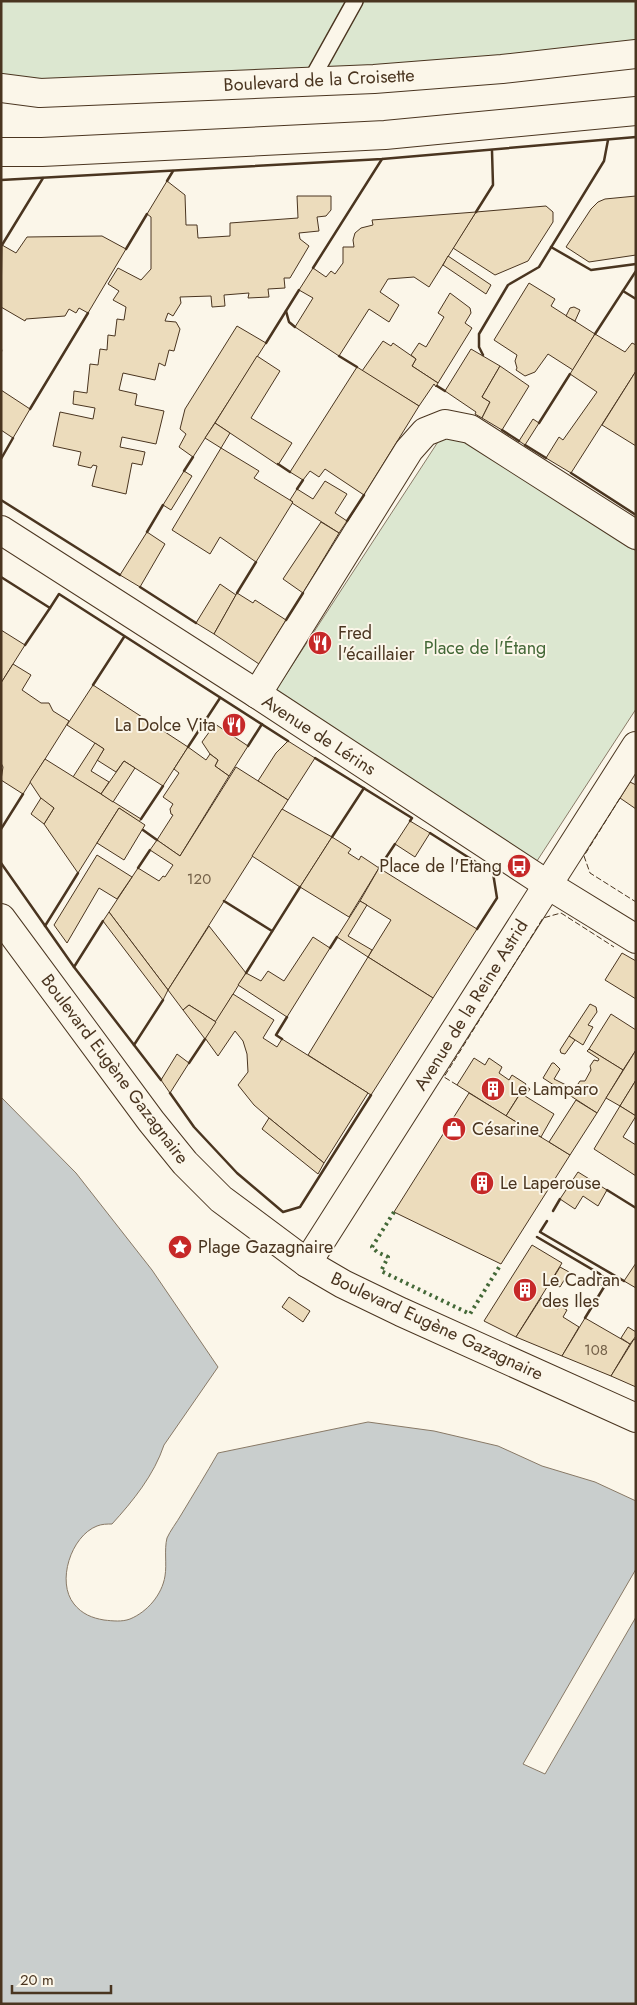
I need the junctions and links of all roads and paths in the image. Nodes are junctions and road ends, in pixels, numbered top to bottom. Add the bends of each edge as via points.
1 (355, 1) edge
2 (636, 54) edge
3 (310, 82) junction
4 (1, 88) edge
5 (636, 111) edge
6 (1, 152) edge
7 (1, 530) edge
8 (636, 535) edge
9 (257, 694) junction
10 (636, 746) edge
11 (548, 885) junction
12 (1, 918) edge
13 (636, 939) edge
14 (307, 1264) junction
15 (636, 1418) edge

1 - 3 lane
2 - 3 street, Boulevard de la Croisette via 502,69
3 - 4 street, Boulevard de la Croisette via 40,92
5 - 6 street via 301,140
7 - 9 street, Avenue de Lérins
8 - 9 street via 470,429 445,424 426,432 409,450
9 - 11 street, Avenue de Lérins
10 - 11 street, Avenue de la Reine Astrid
11 - 13 street, Avenue de Lérins
11 - 14 street, Avenue de la Reine Astrid
12 - 14 street, Boulevard Eugène Gazagnaire via 151,1122 185,1163 221,1199
14 - 15 street, Boulevard Eugène Gazagnaire via 401,1312

